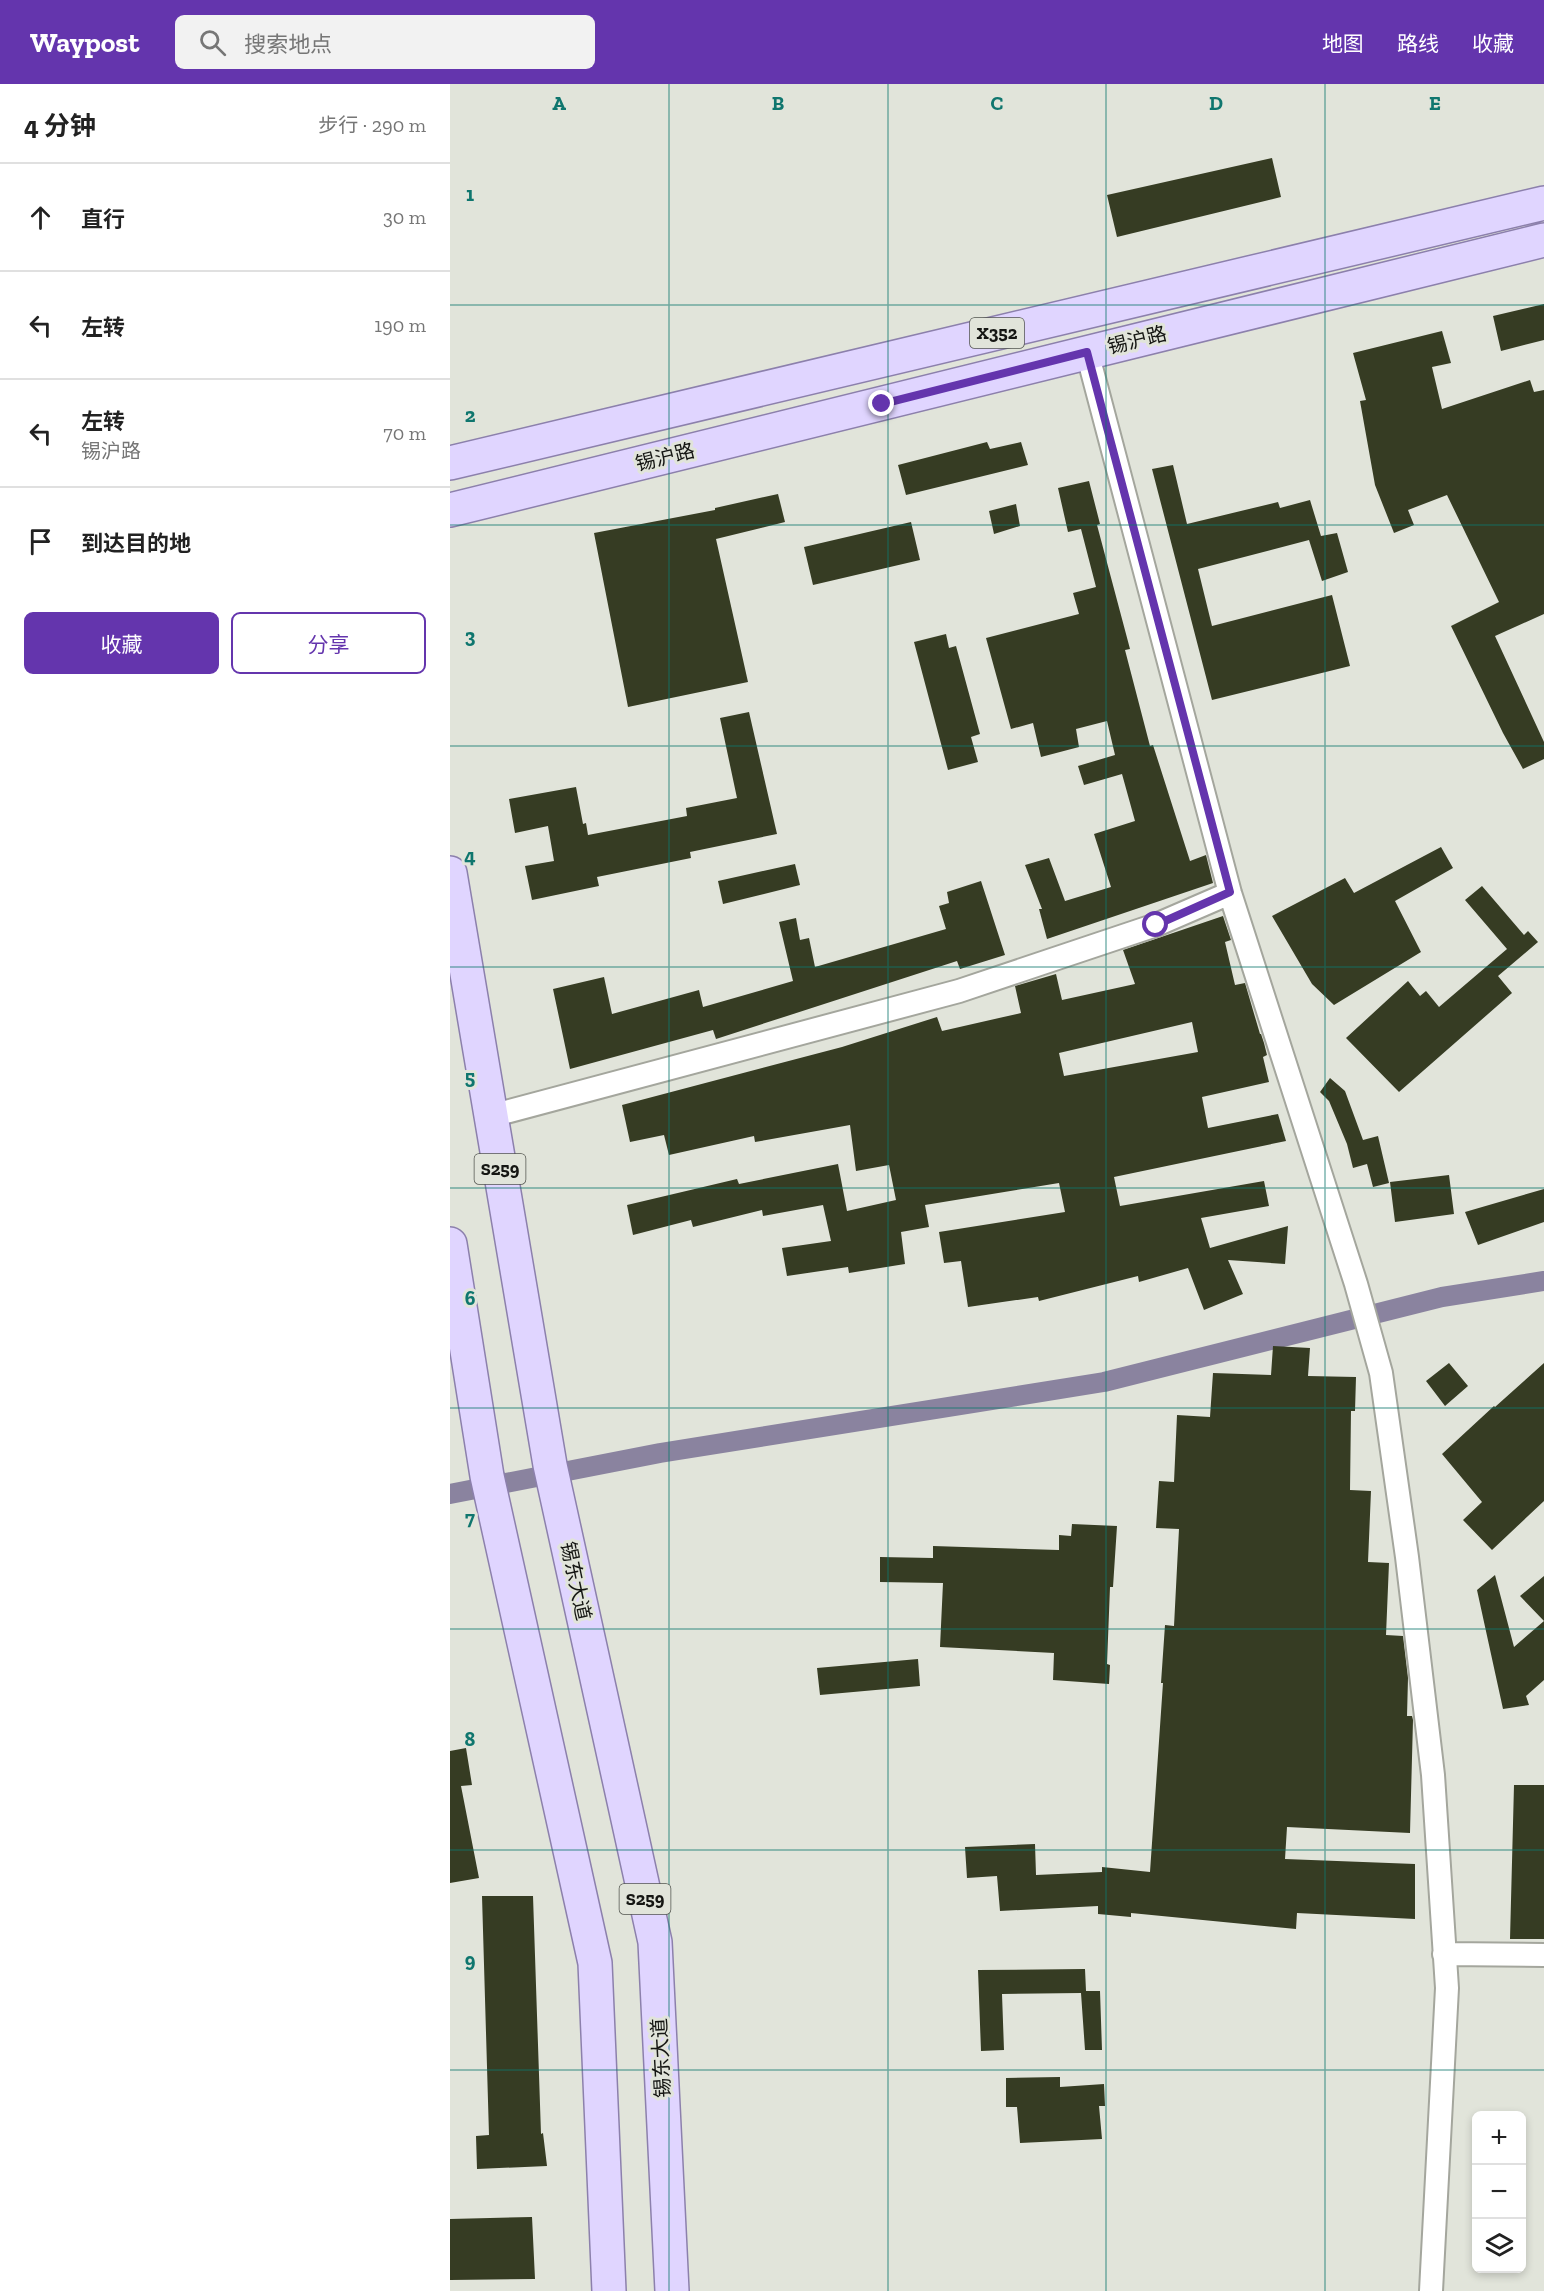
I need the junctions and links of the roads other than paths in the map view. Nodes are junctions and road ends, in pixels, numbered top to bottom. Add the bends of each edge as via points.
1 (1544, 203) edge
2 (1544, 240) edge
3 (1087, 352) junction
4 (450, 463) edge
5 (450, 510) edge
6 (450, 873) edge
7 (1230, 892) junction
8 (491, 1116) junction
9 (450, 1244) edge
10 (1444, 1954) junction
11 (1544, 1955) edge
12 (609, 2291) edge
13 (672, 2291) edge
14 (1431, 2291) edge

1 - 4 main road, 锡沪路 / X352
2 - 3 main road, 锡沪路 / X352
3 - 5 main road, 锡沪路 / X352
3 - 7 street
6 - 8 main road, 锡东大道 / S259
7 - 8 street via 1156,925 959,990
7 - 10 street via 1381,1372 1433,1775
8 - 13 main road, 锡东大道 / S259 via 550,1465 655,1942
9 - 12 main road via 498,1527 595,1963
10 - 11 street
10 - 14 street via 1447,1988

